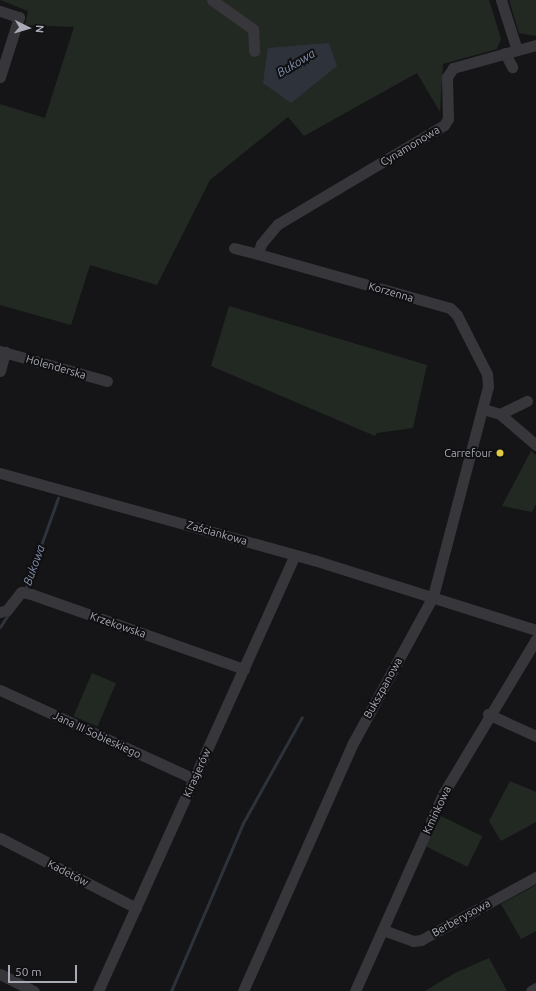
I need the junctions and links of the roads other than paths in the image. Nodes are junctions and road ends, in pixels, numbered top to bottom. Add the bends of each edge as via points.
1 (212, 0) edge
2 (501, 0) edge
3 (0, 11) edge
4 (536, 45) edge
5 (517, 50) junction
6 (254, 51) dead end
7 (505, 53) junction
8 (512, 67) dead end
9 (0, 77) edge
10 (234, 248) dead end
11 (258, 254) junction
12 (2, 352) edge
13 (0, 371) edge
14 (487, 374) joint
15 (107, 381) dead end
16 (527, 401) dead end
17 (483, 409) junction
18 (500, 414) junction
19 (536, 445) edge
20 (0, 473) edge
21 (295, 555) junction
22 (433, 596) junction
23 (0, 612) edge
24 (536, 630) edge
25 (536, 639) edge
26 (244, 669) junction
27 (0, 690) edge
28 (488, 714) junction
29 (536, 736) edge
30 (194, 779) junction
31 (0, 838) edge
32 (536, 877) edge
33 (136, 908) junction
34 (383, 930) junction
35 (0, 974) edge
36 (536, 988) edge
37 (34, 991) edge
38 (98, 991) edge
39 (242, 991) edge
40 (355, 991) edge
41 (531, 991) edge

1 - 6 street via 253,29
2 - 5 street
3 - 9 street via 18,17
4 - 5 street, Cynamonowa
5 - 7 street, Cynamonowa
7 - 8 street
7 - 11 street, Cynamonowa via 454,68 448,77 448,119 444,126 278,224 261,244
10 - 11 street, Korzenna
11 - 14 street, Korzenna via 450,308 457,315
12 - 13 street, Holenderska
12 - 15 street, Holenderska
14 - 17 street, Bukszpanowa
16 - 18 street
17 - 18 street
17 - 22 street, Bukszpanowa
18 - 19 street
20 - 21 street, Zaściankowa
21 - 22 street, Zaściankowa
21 - 26 street, Kirasjerów
22 - 24 street
22 - 39 street, Bukszpanowa via 353,743
23 - 26 street, Krzekowska via 7,610 21,592 31,594
25 - 28 street, Kminkowa
26 - 30 street, Kirasjerów
27 - 30 street, Jana III Sobieskiego
28 - 29 street
28 - 34 street, Kminkowa via 443,794
30 - 33 street, Kirasjerów
31 - 33 street, Kadetów
32 - 34 street, Berberysowa via 421,940 413,941
33 - 38 street, Kirasjerów
34 - 40 street, Kminkowa
35 - 37 street
36 - 41 street

